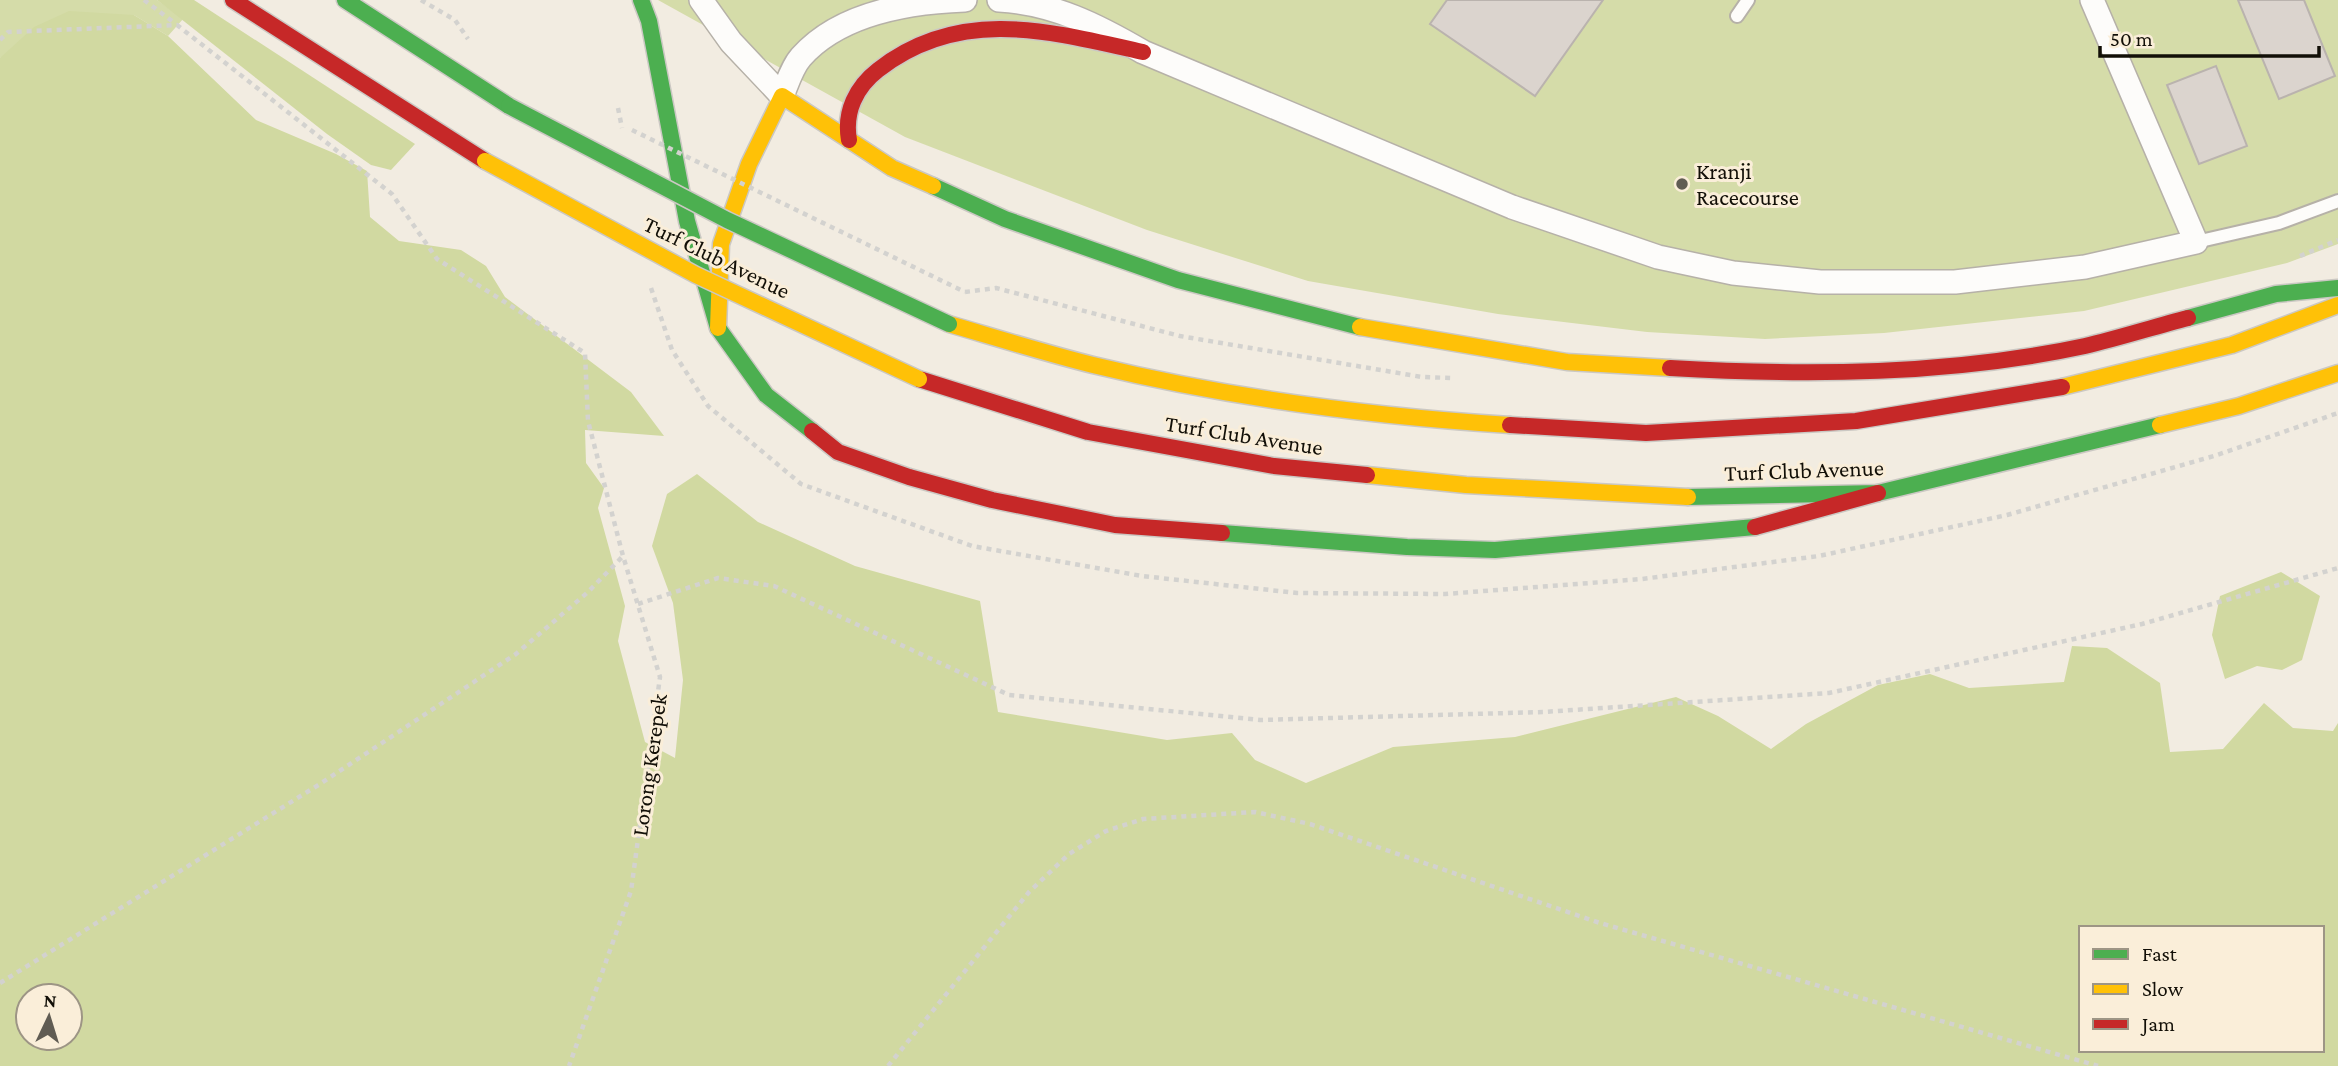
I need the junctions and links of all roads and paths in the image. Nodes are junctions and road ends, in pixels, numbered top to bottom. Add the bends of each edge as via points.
1 (144, 0) edge
2 (233, 0) edge
3 (345, 0) edge
4 (641, 0) edge
5 (701, 0) edge
6 (965, 0) edge
7 (999, 0) edge
8 (1748, 0) edge
9 (2092, 0) edge
10 (1737, 16) dead end
11 (177, 25) junction
12 (0, 40) edge
13 (1143, 52) junction
14 (782, 96) junction
15 (615, 122) dead end
16 (849, 140) junction
17 (2338, 201) edge
18 (2196, 242) junction
19 (2338, 288) edge
20 (2338, 305) edge
21 (718, 328) junction
22 (2338, 373) edge
23 (1461, 379) dead end
24 (1878, 493) junction
25 (623, 556) junction
26 (2338, 568) edge
27 (638, 604) junction
28 (0, 984) edge
29 (569, 1066) edge
30 (888, 1066) edge
31 (2098, 1066) edge

1 - 11 path
2 - 24 main road, Turf Club Avenue, bridge via 485,161 696,275 919,379 1088,432 1274,466 1466,485 1666,498
3 - 20 main road, Turf Club Avenue, bridge via 509,106 727,220 949,324 1093,365 1258,398 1429,420 1646,433 1856,421 2043,392 2232,345
4 - 21 main road via 649,21 687,220
5 - 14 street via 731,41
6 - 14 street via 920,2 853,20 799,58
7 - 13 street via 1060,11 1101,27
8 - 10 lane
9 - 18 street
11 - 12 path via 8,32
11 - 25 path, Lorong Kerepek via 392,194 437,259 585,353 588,421
13 - 16 main road via 1012,26 946,34 894,55 860,86 846,122
13 - 18 street via 1512,207 1658,257 1733,273 1820,282 1955,282 2085,267
14 - 16 main road
14 - 21 main road via 749,164 720,244
15 - 23 path, bridge via 965,292 996,288 1180,336 1422,377
16 - 19 main road via 892,168 1005,219 1178,280 1347,325 1567,362 1770,374 1954,366 2084,346 2276,294
17 - 18 lane via 2279,223
21 - 24 main road via 766,395 838,452 992,500 1115,525 1495,550 1751,528
22 - 24 main road, Turf Club Avenue via 2238,406
25 - 27 path, Lorong Kerepek
25 - 28 path via 516,654 320,784
26 - 27 path via 2142,624 1829,693 1543,712 1260,720 1009,695 774,586 718,578
27 - 29 path, Lorong Kerepek via 660,677 631,891
30 - 31 path via 1029,892 1069,854 1106,831 1143,819 1255,812 1310,824 1600,923

